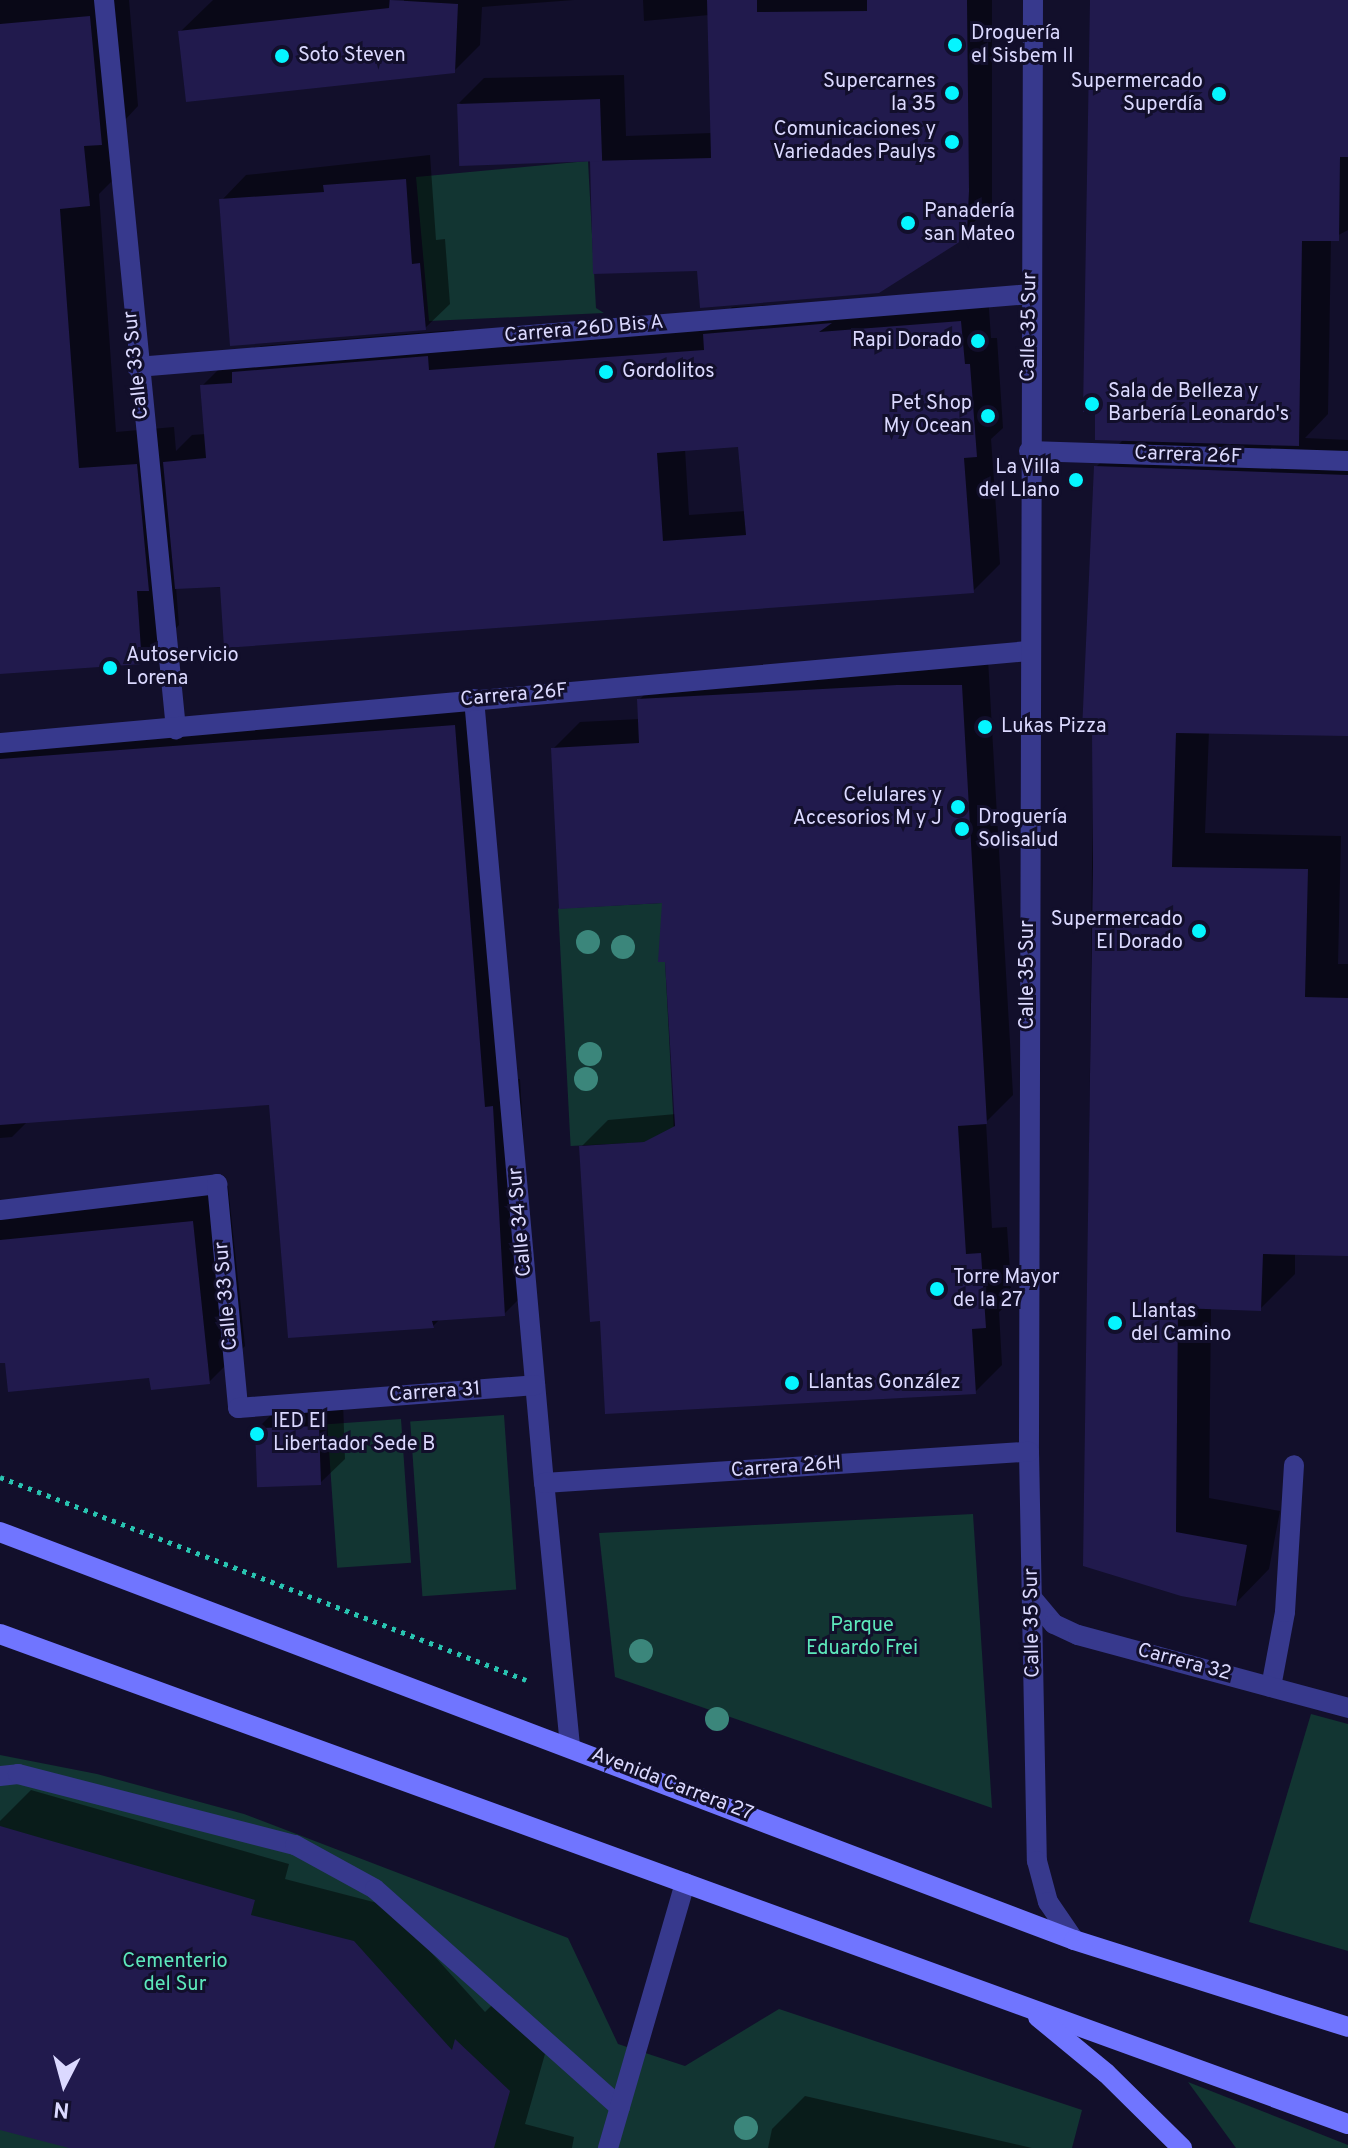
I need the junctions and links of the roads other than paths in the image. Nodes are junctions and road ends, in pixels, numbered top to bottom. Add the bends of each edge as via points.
1 (104, 0) edge
2 (1033, 0) edge
3 (1031, 294) junction
4 (137, 367) junction
5 (1029, 451) junction
6 (1348, 461) edge
7 (1028, 651) junction
8 (474, 699) junction
9 (176, 729) junction
10 (0, 743) edge
11 (0, 1210) edge
12 (535, 1385) junction
13 (238, 1408) joint
14 (1029, 1452) junction
15 (1294, 1465) dead end
16 (544, 1483) junction
17 (0, 1532) edge
18 (1032, 1598) junction
19 (0, 1634) edge
20 (1271, 1687) junction
21 (1348, 1708) edge
22 (570, 1746) junction
23 (0, 1776) edge
24 (685, 1883) junction
25 (1074, 1940) junction
26 (1025, 2007) junction
27 (1348, 2027) edge
28 (1278, 2097) junction
29 (620, 2107) junction
30 (1348, 2115) edge
31 (1348, 2124) edge
32 (608, 2148) edge
33 (1182, 2148) edge

1 - 4 street, Calle 33 Sur
2 - 3 street, Calle 35 Sur
3 - 4 street, Carrera 26D Bis A
3 - 5 street, Calle 35 Sur
4 - 9 street, Calle 33 Sur
5 - 6 street, Carrera 26F
5 - 7 street, Calle 35 Sur
7 - 8 street, Carrera 26F
7 - 14 street, Calle 35 Sur
8 - 9 street, Carrera 26F
8 - 12 street, Calle 34 Sur
9 - 10 street, Carrera 26F
11 - 13 street, Calle 33 Sur via 217,1184
12 - 13 street, Carrera 31
12 - 16 street, Calle 34 Sur
14 - 16 street, Carrera 26H
14 - 18 street, Calle 35 Sur
15 - 20 street via 1285,1612
16 - 22 street, Calle 34 Sur
17 - 22 main road, Avenida Carrera 27
18 - 20 street, Carrera 32 via 1054,1624 1078,1635
18 - 25 street, Calle 35 Sur via 1037,1861 1048,1902
19 - 24 main road
20 - 21 street, Carrera 32
22 - 25 main road, Avenida Carrera 27
23 - 29 street via 18,1774 295,1845 375,1889
24 - 26 main road
24 - 29 street
25 - 27 main road, Avenida Carrera 27
26 - 28 main road
26 - 33 main road via 1106,2073
28 - 30 main road
28 - 31 main road
29 - 32 street

